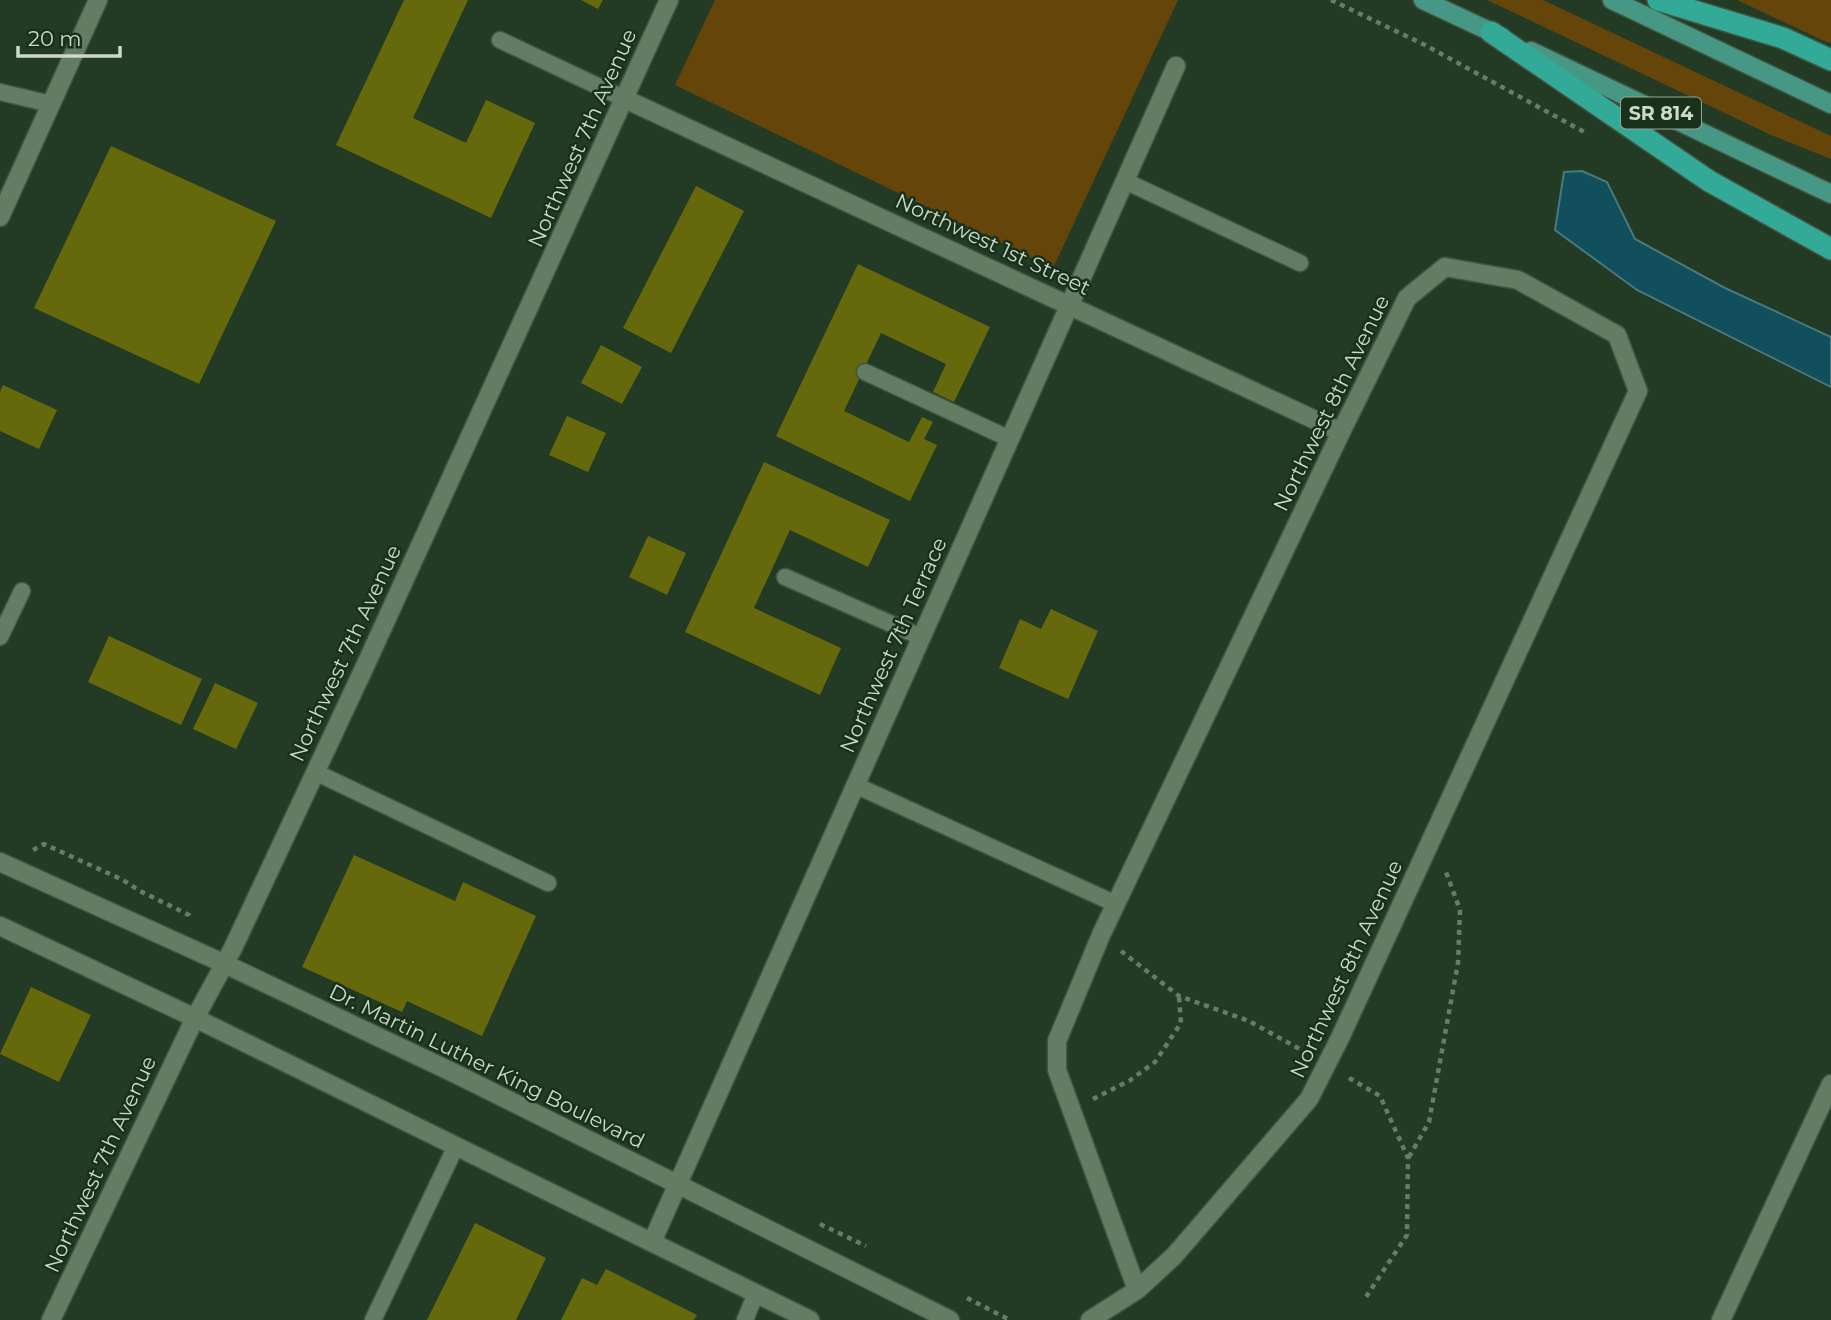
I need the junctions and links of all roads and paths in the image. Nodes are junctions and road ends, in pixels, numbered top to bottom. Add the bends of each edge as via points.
1 (98, 0) edge
2 (669, 0) edge
3 (1331, 0) edge
4 (1423, 0) edge
5 (1612, 0) edge
6 (1658, 0) edge
7 (1491, 32) junction
8 (500, 40) dead end
9 (1831, 60) edge
10 (1175, 66) dead end
11 (0, 92) edge
12 (625, 99) junction
13 (51, 104) junction
14 (1831, 104) edge
15 (1591, 136) dead end
16 (1125, 181) junction
17 (1831, 194) edge
18 (0, 217) edge
19 (1831, 249) edge
20 (1300, 263) dead end
21 (1069, 304) junction
22 (865, 372) dead end
23 (1341, 432) junction
24 (1010, 439) junction
25 (785, 577) dead end
26 (22, 591) dead end
27 (0, 637) edge
28 (921, 637) junction
29 (315, 772) junction
30 (855, 785) junction
31 (1433, 837) junction
32 (0, 862) edge
33 (548, 883) dead end
34 (1116, 904) junction
35 (0, 926) edge
36 (225, 964) junction
37 (1179, 996) dead end
38 (195, 1018) junction
39 (1831, 1084) edge
40 (1071, 1109) junction
41 (456, 1146) junction
42 (1408, 1158) dead end
43 (677, 1185) junction
44 (652, 1242) junction
45 (1137, 1290) junction
46 (756, 1293) junction
47 (51, 1320) edge
48 (373, 1320) edge
49 (745, 1320) edge
50 (810, 1320) edge
51 (950, 1320) edge
52 (1090, 1320) edge
53 (1721, 1320) edge

1 - 13 street
2 - 12 street, Northwest 7th Avenue
3 - 15 path via 1425,45
4 - 7 main road, SR 814
5 - 14 main road
6 - 9 highway via 1783,38
7 - 17 main road, SR 814
7 - 19 highway via 1709,181
8 - 12 lane
10 - 16 street, Northwest 7th Terrace
11 - 13 lane
12 - 21 street, Northwest 1st Street
12 - 29 street, Northwest 7th Avenue
13 - 18 street
16 - 20 lane
16 - 21 street, Northwest 7th Terrace
21 - 23 street, Northwest 1st Street
21 - 24 street, Northwest 7th Terrace
22 - 24 lane
23 - 31 street, Northwest 8th Avenue via 1407,298 1445,267 1518,280 1617,335 1638,391
23 - 34 street, Northwest 8th Avenue
24 - 28 street, Northwest 7th Terrace
25 - 28 lane
26 - 27 lane
28 - 30 street, Northwest 7th Terrace
29 - 33 lane
29 - 36 street, Northwest 7th Avenue
30 - 34 lane
30 - 43 street, Northwest 7th Terrace
31 - 42 path via 1460,910 1458,964 1429,1122
31 - 45 street, Northwest 8th Avenue via 1309,1098 1174,1256
32 - 36 street, Dr. Martin Luther King Boulevard
34 - 40 street, Northwest 8th Avenue via 1058,1041 1057,1070
35 - 38 street
36 - 38 street, Northwest 7th Avenue
36 - 43 street, Dr. Martin Luther King Boulevard
37 - 40 path via 1181,1023 1155,1062
38 - 41 street
38 - 47 street, Northwest 7th Avenue
39 - 53 street
40 - 45 street, Northwest 8th Avenue
41 - 44 street
41 - 48 lane
43 - 44 street, Northwest 7th Terrace
43 - 51 street, Dr. Martin Luther King Boulevard
44 - 46 street
45 - 52 street, Northwest 8th Avenue
46 - 49 lane
46 - 50 street

